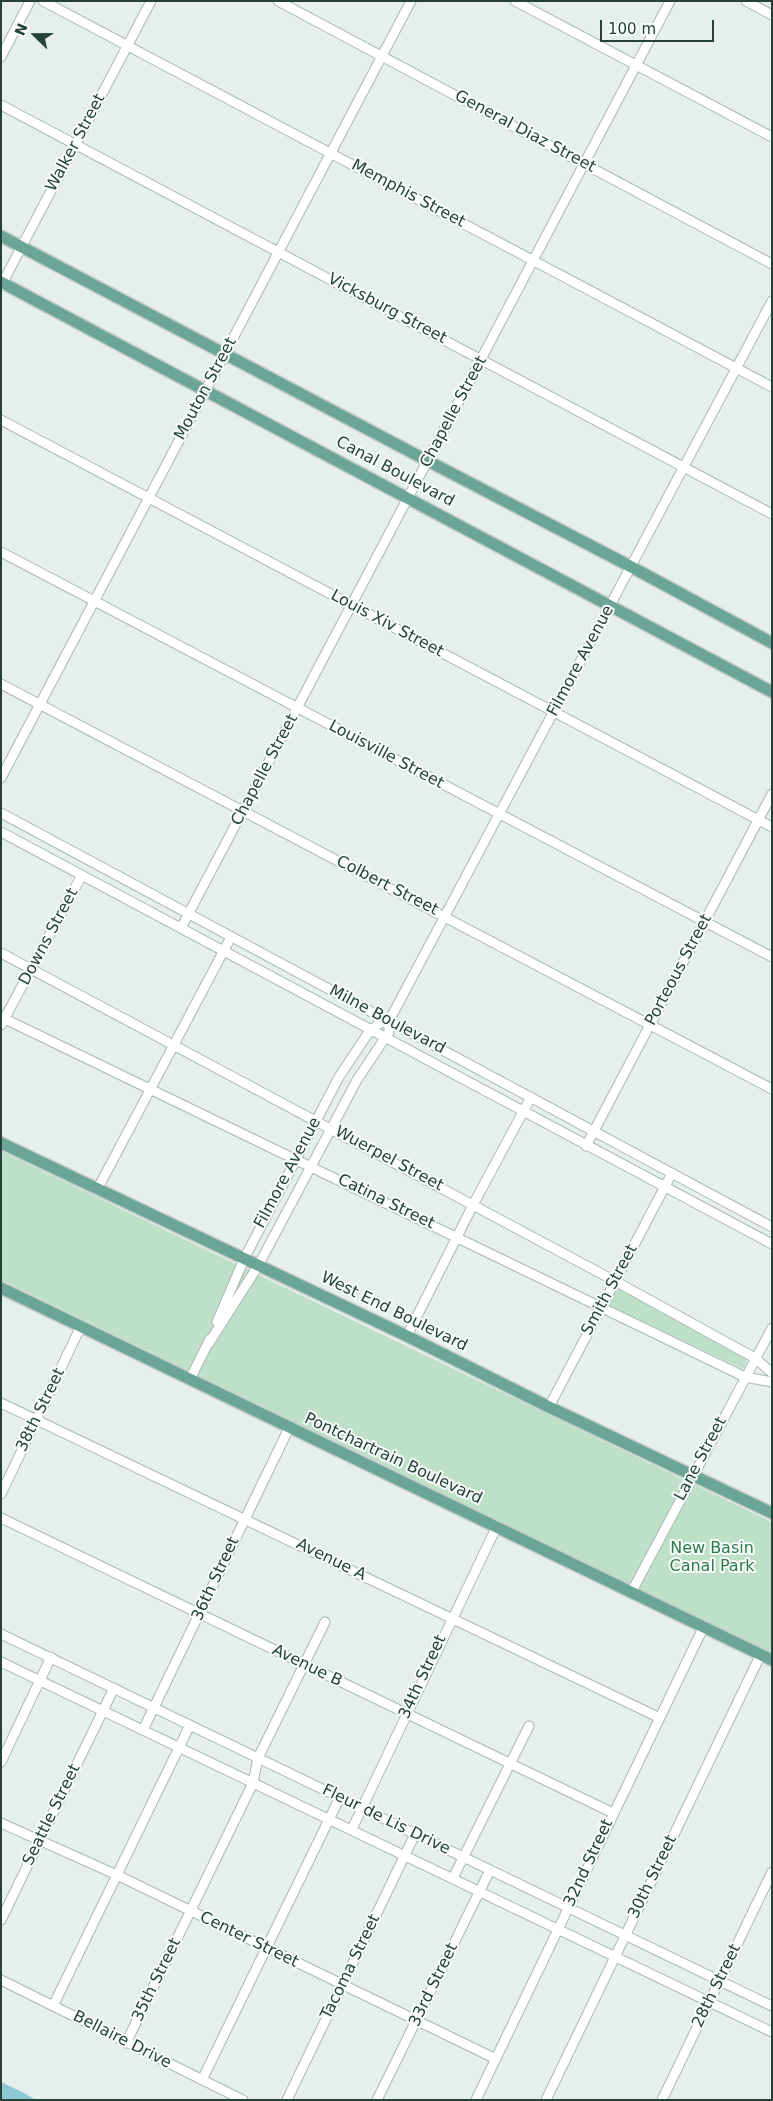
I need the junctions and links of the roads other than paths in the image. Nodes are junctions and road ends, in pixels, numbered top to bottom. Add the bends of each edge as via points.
1 (30, 1) edge
2 (43, 1) edge
3 (151, 1) edge
4 (278, 1) edge
5 (411, 1) edge
6 (515, 1) edge
7 (670, 1) edge
8 (746, 1) edge
9 (772, 15) edge
10 (128, 46) junction
11 (382, 56) junction
12 (1, 57) edge
13 (637, 65) junction
14 (1, 105) edge
15 (772, 137) edge
16 (76, 144) junction
17 (331, 153) junction
18 (584, 164) junction
19 (1, 236) edge
20 (22, 246) junction
21 (279, 252) junction
22 (534, 260) junction
23 (772, 264) edge
24 (2, 283) edge
25 (772, 301) edge
26 (225, 354) junction
27 (482, 359) junction
28 (736, 368) junction
29 (772, 387) edge
30 (206, 390) junction
31 (1, 420) edge
32 (428, 461) junction
33 (683, 468) junction
34 (409, 497) junction
35 (149, 498) junction
36 (772, 514) edge
37 (1, 552) edge
38 (631, 566) junction
39 (94, 602) junction
40 (610, 605) junction
41 (352, 606) junction
42 (772, 642) edge
43 (1, 684) edge
44 (772, 692) edge
45 (40, 704) junction
46 (297, 708) junction
47 (554, 711) junction
48 (1, 778) edge
49 (772, 794) edge
50 (243, 811) junction
51 (1, 814) edge
52 (500, 815) junction
53 (758, 820) junction
54 (772, 827) edge
55 (1, 832) edge
56 (82, 875) junction
57 (189, 914) junction
58 (447, 917) junction
59 (705, 921) junction
60 (181, 928) junction
61 (231, 937) junction
62 (224, 951) junction
63 (1, 953) edge
64 (772, 957) edge
65 (32, 970) junction
66 (2, 1020) edge
67 (390, 1021) junction
68 (650, 1023) junction
69 (372, 1030) junction
70 (385, 1037) junction
71 (173, 1044) junction
72 (150, 1088) junction
73 (772, 1089) edge
74 (531, 1097) junction
75 (523, 1111) junction
76 (316, 1121) junction
77 (330, 1128) junction
78 (593, 1131) junction
79 (1, 1143) edge
80 (586, 1146) junction
81 (295, 1158) junction
82 (311, 1166) junction
83 (672, 1173) junction
84 (664, 1188) junction
85 (97, 1190) junction
86 (474, 1205) junction
87 (772, 1226) edge
88 (457, 1237) junction
89 (772, 1244) edge
90 (244, 1259) junction
91 (258, 1266) junction
92 (615, 1280) junction
93 (1, 1288) edge
94 (601, 1306) junction
95 (81, 1326) junction
96 (772, 1328) edge
97 (407, 1336) junction
98 (208, 1343) junction
99 (755, 1358) junction
100 (772, 1373) edge
101 (745, 1377) junction
102 (190, 1379) junction
103 (772, 1382) edge
104 (1, 1403) edge
105 (549, 1407) junction
106 (36, 1420) junction
107 (289, 1428) junction
108 (693, 1474) junction
109 (1, 1494) edge
110 (772, 1513) edge
111 (1, 1518) edge
112 (245, 1518) junction
113 (497, 1526) junction
114 (632, 1591) junction
115 (200, 1615) junction
116 (452, 1618) junction
117 (325, 1622) dead end
118 (704, 1626) junction
119 (1, 1634) edge
120 (760, 1654) junction
121 (51, 1658) junction
122 (772, 1660) edge
123 (1, 1662) edge
124 (303, 1664) junction
125 (40, 1680) junction
126 (114, 1688) junction
127 (155, 1708) junction
128 (102, 1710) junction
129 (406, 1714) junction
130 (660, 1718) junction
131 (190, 1725) junction
132 (529, 1726) dead end
133 (143, 1730) junction
134 (178, 1747) junction
135 (258, 1758) junction
136 (1, 1762) edge
137 (510, 1764) junction
138 (253, 1783) junction
139 (340, 1797) junction
140 (362, 1808) junction
141 (613, 1814) junction
142 (329, 1819) junction
143 (1, 1823) edge
144 (352, 1829) junction
145 (415, 1834) junction
146 (40, 1840) junction
147 (405, 1855) junction
148 (464, 1857) junction
149 (490, 1870) junction
150 (772, 1872) edge
151 (117, 1875) junction
152 (453, 1878) junction
153 (480, 1891) junction
154 (568, 1908) junction
155 (192, 1911) junction
156 (1, 1920) edge
157 (558, 1929) junction
158 (624, 1935) junction
159 (266, 1948) junction
160 (615, 1956) junction
161 (1, 1980) edge
162 (719, 1981) junction
163 (342, 1986) junction
164 (709, 2002) junction
165 (53, 2006) junction
166 (772, 2006) edge
167 (417, 2020) junction
168 (772, 2032) edge
169 (126, 2043) junction
170 (496, 2059) junction
171 (202, 2080) junction
172 (243, 2100) edge
173 (287, 2100) edge
174 (377, 2100) edge
175 (476, 2100) edge
176 (546, 2100) edge
177 (662, 2100) edge

1 - 12 street
2 - 10 street, Memphis Street
3 - 10 street, Walker Street
4 - 11 street, General Diaz Street
5 - 11 street, Mouton Street
6 - 13 street
7 - 13 street, Chapelle Street
8 - 9 street
10 - 16 street, Walker Street
10 - 17 street, Memphis Street
11 - 17 street, Mouton Street
11 - 18 street, General Diaz Street
13 - 15 street
13 - 18 street, Chapelle Street
14 - 16 street, Vicksburg Street
16 - 20 street, Walker Street
16 - 21 street, Vicksburg Street
17 - 21 street, Mouton Street
17 - 22 street, Memphis Street
18 - 22 street, Chapelle Street
18 - 23 street, General Diaz Street
19 - 20 main road, Canal Boulevard
20 - 24 street, Walker Street
20 - 26 main road, Canal Boulevard
21 - 26 street, Mouton Street
21 - 27 street, Vicksburg Street
22 - 27 street, Chapelle Street
22 - 28 street, Memphis Street
24 - 30 main road, Canal Boulevard
25 - 28 street, Filmore Avenue
26 - 30 street, Mouton Street
26 - 32 main road, Canal Boulevard
27 - 32 street, Chapelle Street
27 - 33 street, Vicksburg Street
28 - 29 street, Memphis Street
28 - 33 street, Filmore Avenue
30 - 34 main road, Canal Boulevard
30 - 35 street, Mouton Street
31 - 35 street, Louis Xiv Street
32 - 34 street, Chapelle Street
32 - 38 main road, Canal Boulevard
33 - 36 street, Vicksburg Street
33 - 38 street, Filmore Avenue
34 - 40 main road, Canal Boulevard
34 - 41 street, Chapelle Street
35 - 39 street, Mouton Street
35 - 41 street, Louis Xiv Street
37 - 39 street, Louisville Street
38 - 40 street, Filmore Avenue
38 - 42 main road, Canal Boulevard
39 - 45 street, Mouton Street
39 - 46 street, Louisville Street
40 - 44 main road, Canal Boulevard
40 - 47 street, Filmore Avenue
41 - 46 street, Chapelle Street
41 - 47 street, Louis Xiv Street
43 - 45 street, Colbert Street
45 - 48 street, Mouton Street
45 - 50 street, Colbert Street
46 - 50 street, Chapelle Street
46 - 52 street, Louisville Street
47 - 52 street, Filmore Avenue
47 - 53 street, Louis Xiv Street
49 - 53 street, Porteous Street
50 - 57 street, Chapelle Street
50 - 58 street, Colbert Street
51 - 57 street, Milne Boulevard
52 - 58 street, Filmore Avenue
52 - 59 street, Louisville Street
53 - 54 street, Louis Xiv Street
53 - 59 street, Porteous Street
55 - 56 street, Milne Boulevard
56 - 60 street, Milne Boulevard
56 - 65 street, Downs Street
57 - 60 street, Chapelle Street
57 - 61 street, Milne Boulevard
58 - 67 street, Filmore Avenue
58 - 68 street, Colbert Street
59 - 64 street, Louisville Street
59 - 68 street, Porteous Street
60 - 62 street, Milne Boulevard
61 - 62 street
61 - 67 street, Milne Boulevard
62 - 69 street, Milne Boulevard
62 - 71 street
63 - 65 street, Wuerpel Street
65 - 66 street, Downs Street
65 - 71 street, Wuerpel Street
66 - 72 street, Catina Street
67 - 69 street, Filmore Avenue via 378,1024
67 - 70 street, Filmore Avenue
67 - 74 street, Milne Boulevard
68 - 73 street, Colbert Street
68 - 78 street, Porteous Street
69 - 70 street, Milne Boulevard
69 - 76 street, Filmore Avenue via 342,1072
70 - 75 street, Milne Boulevard
70 - 77 street, Filmore Avenue
71 - 72 street
71 - 76 street, Wuerpel Street
72 - 81 street, Catina Street
72 - 85 street
74 - 75 street
74 - 78 street, Milne Boulevard
75 - 80 street, Milne Boulevard
75 - 86 street
76 - 77 street, Wuerpel Street
76 - 81 street, Filmore Avenue
77 - 82 street, Filmore Avenue
77 - 86 street, Wuerpel Street
78 - 80 street, Porteous Street
78 - 83 street, Milne Boulevard
79 - 85 main road, West End Boulevard
80 - 84 street, Milne Boulevard
81 - 82 street, Catina Street
81 - 90 street, Filmore Avenue
82 - 88 street, Catina Street
82 - 91 street, Filmore Avenue
83 - 84 street, Smith Street
83 - 87 street, Milne Boulevard
84 - 89 street, Milne Boulevard
84 - 92 street, Smith Street
85 - 90 main road, West End Boulevard
86 - 88 street
86 - 92 street, Wuerpel Street
88 - 94 street, Catina Street
88 - 97 street
90 - 91 main road, West End Boulevard
90 - 98 street, Filmore Avenue
91 - 97 main road, West End Boulevard
91 - 98 street, Filmore Avenue
92 - 94 street, Smith Street
92 - 99 street, Wuerpel Street
93 - 95 main road, Pontchartrain Boulevard
94 - 101 street, Catina Street
94 - 105 street, Smith Street
95 - 102 main road, Pontchartrain Boulevard
95 - 106 street, 38th Street
96 - 99 street, Lane Street
97 - 105 main road, West End Boulevard
98 - 102 street, Filmore Avenue
99 - 100 street, Wuerpel Street
99 - 101 street, Lane Street
101 - 103 street, Catina Street
101 - 108 street, Lane Street
102 - 107 main road, Pontchartrain Boulevard
104 - 106 street, Avenue A
105 - 108 main road, West End Boulevard
106 - 109 street, 38th Street
106 - 112 street, Avenue A
107 - 112 street, 36th Street
107 - 113 main road, Pontchartrain Boulevard
108 - 110 main road, West End Boulevard
108 - 114 street, Lane Street
111 - 115 street, Avenue B
112 - 115 street, 36th Street
112 - 116 street, Avenue A
113 - 114 main road, Pontchartrain Boulevard
113 - 116 street, 34th Street
114 - 118 main road, Pontchartrain Boulevard
115 - 124 street, Avenue B
115 - 127 street, 36th Street
116 - 129 street, 34th Street
116 - 130 street, Avenue A
117 - 124 street, 35th Street
118 - 120 main road, Pontchartrain Boulevard
118 - 130 street, 32nd Street
119 - 121 street, Fleur de Lis Drive
120 - 122 main road, Pontchartrain Boulevard
120 - 158 street, 30th Street
121 - 125 street
121 - 126 street, Fleur de Lis Drive
123 - 125 street, Fleur de Lis Drive
124 - 129 street, Avenue B
124 - 135 street, 35th Street
125 - 128 street, Fleur de Lis Drive
125 - 136 street
126 - 127 street, Fleur de Lis Drive
126 - 128 street, Seattle Street
127 - 131 street, Fleur de Lis Drive
127 - 133 street, 36th Street
128 - 133 street, Fleur de Lis Drive
128 - 146 street, Seattle Street
129 - 137 street, Avenue B
129 - 140 street, 34th Street
130 - 141 street, 32nd Street
131 - 134 street
131 - 135 street, Fleur de Lis Drive
132 - 137 street
133 - 134 street, Fleur de Lis Drive
134 - 138 street, Fleur de Lis Drive
134 - 151 street
135 - 138 street, 35th Street
135 - 139 street, Fleur de Lis Drive
137 - 141 street, Avenue B
137 - 148 street
138 - 142 street, Fleur de Lis Drive
138 - 155 street, 35th Street
139 - 140 street, Fleur de Lis Drive
139 - 142 street
140 - 144 street, 34th Street
140 - 145 street, Fleur de Lis Drive
141 - 154 street, 32nd Street
142 - 144 street, Fleur de Lis Drive
142 - 159 street
143 - 146 street, Center Street
144 - 147 street, Fleur de Lis Drive
145 - 147 street, Tacoma Street
145 - 148 street, Fleur de Lis Drive
146 - 151 street, Center Street
146 - 156 street, Seattle Street
147 - 152 street, Fleur de Lis Drive
147 - 163 street, Tacoma Street
148 - 149 street, Fleur de Lis Drive
148 - 152 street
149 - 153 street, 33rd Street
149 - 154 street, Fleur de Lis Drive
150 - 162 street, 28th Street
151 - 155 street, Center Street
151 - 165 street
152 - 153 street, Fleur de Lis Drive
153 - 157 street, Fleur de Lis Drive
153 - 167 street, 33rd Street
154 - 157 street, 32nd Street
154 - 158 street, Fleur de Lis Drive
155 - 159 street, Center Street
155 - 169 street, 35th Street
157 - 160 street, Fleur de Lis Drive
157 - 170 street, 32nd Street
158 - 160 street, 30th Street
158 - 162 street, Fleur de Lis Drive
159 - 163 street, Center Street
159 - 171 street
160 - 164 street, Fleur de Lis Drive
160 - 176 street, 30th Street
161 - 165 street, Bellaire Drive
162 - 164 street, 28th Street
162 - 166 street, Fleur de Lis Drive
163 - 167 street, Center Street
163 - 173 street, Tacoma Street
164 - 168 street, Fleur de Lis Drive
164 - 177 street, 28th Street
165 - 169 street, Bellaire Drive
167 - 170 street, Center Street
167 - 174 street, 33rd Street
169 - 171 street, Bellaire Drive
170 - 175 street, 32nd Street
171 - 172 street, Bellaire Drive

